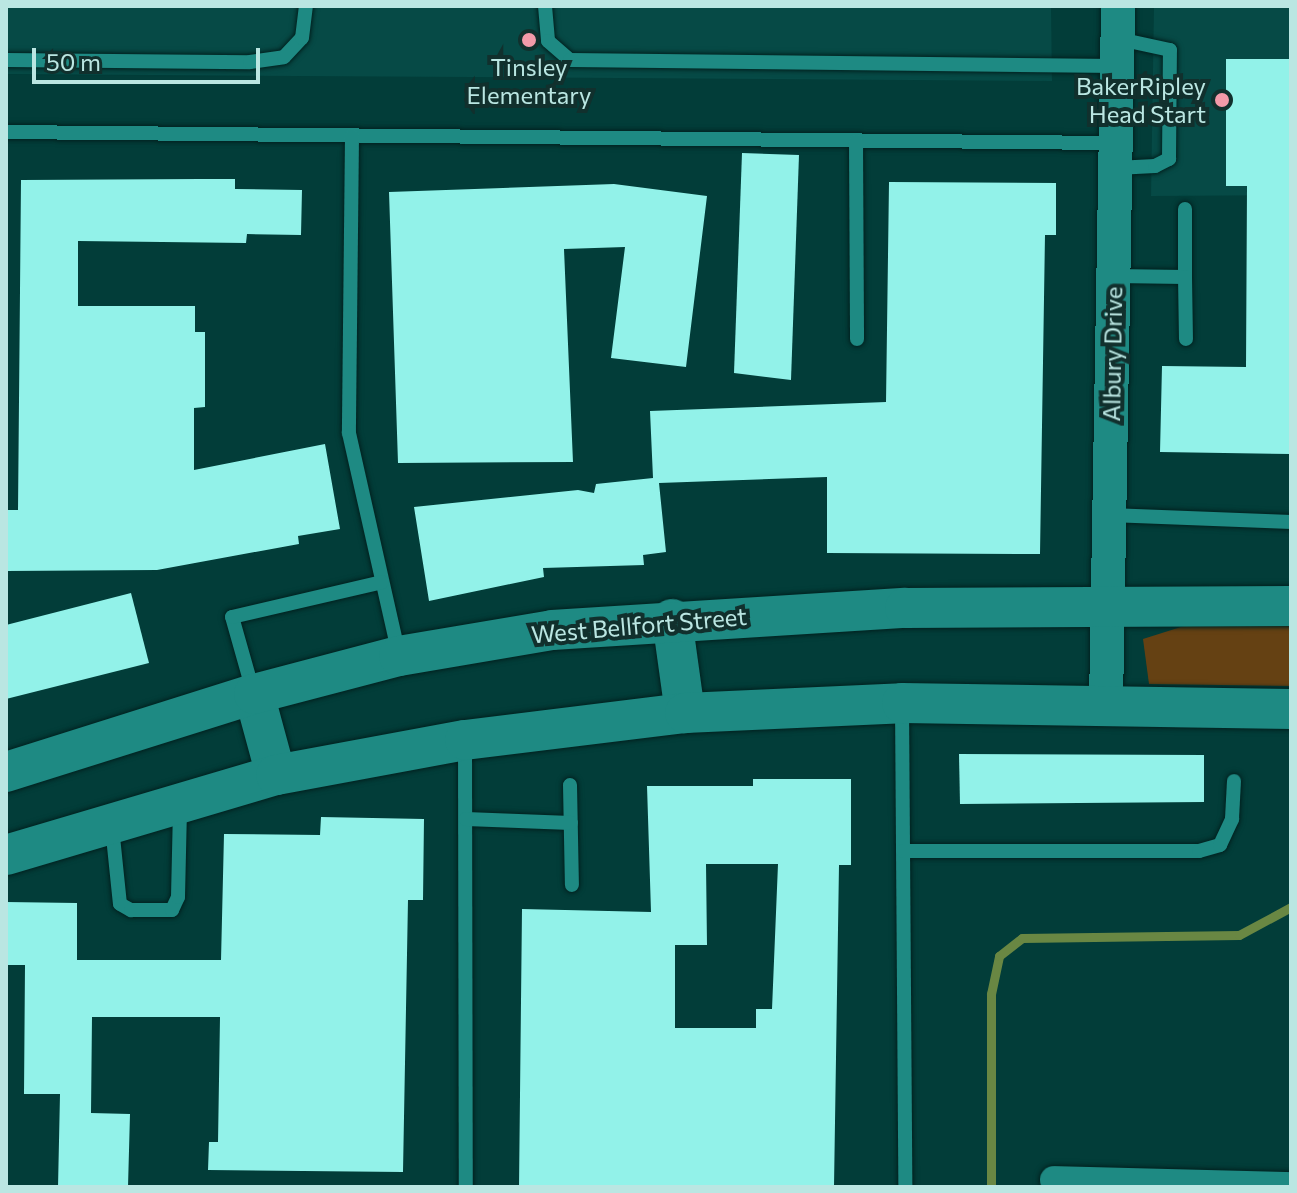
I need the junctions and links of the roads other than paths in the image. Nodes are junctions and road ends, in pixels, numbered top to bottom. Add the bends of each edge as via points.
1 (306, 6) edge
2 (545, 6) edge
3 (1118, 37) edge
4 (6, 60) edge
5 (6, 132) edge
6 (352, 136) junction
7 (856, 141) junction
8 (1116, 156) junction
9 (1185, 209) dead end
10 (1114, 276) junction
11 (1185, 277) junction
12 (857, 339) dead end
13 (1186, 339) dead end
14 (1109, 515) junction
15 (1291, 522) edge
16 (382, 582) junction
17 (1107, 603) junction
18 (1291, 606) edge
19 (672, 619) junction
20 (399, 656) junction
21 (254, 694) junction
22 (902, 703) junction
23 (1106, 703) junction
24 (1291, 709) edge
25 (685, 713) junction
26 (465, 740) junction
27 (6, 772) edge
28 (276, 775) junction
29 (1234, 781) dead end
30 (570, 785) dead end
31 (180, 804) junction
32 (466, 819) junction
33 (112, 823) junction
34 (571, 823) junction
35 (903, 851) junction
36 (6, 855) edge
37 (572, 885) dead end
38 (1054, 1180) dead end
39 (1291, 1186) edge
40 (466, 1187) edge
41 (905, 1187) edge

1 - 4 lane via 302,38 284,57
2 - 3 lane via 548,41 570,60
3 - 8 street, Albury Drive
3 - 8 lane via 1170,50 1169,159 1155,166
5 - 6 lane
6 - 7 lane
6 - 16 lane via 349,433
7 - 8 lane
7 - 12 lane
8 - 10 street, Albury Drive
9 - 11 lane
10 - 11 lane
10 - 14 street, Albury Drive
11 - 13 lane
14 - 15 lane
14 - 17 street, Albury Drive
16 - 20 lane
16 - 21 lane via 232,617
17 - 18 main road, West Bellfort Street
17 - 19 main road, West Bellfort Street
17 - 23 street, Albury Drive
19 - 20 main road, West Bellfort Street via 552,630
19 - 25 main road
20 - 21 main road, West Bellfort Street
21 - 27 main road, West Bellfort Street
21 - 28 main road
22 - 23 main road
22 - 25 main road
22 - 35 lane
23 - 24 main road
25 - 26 main road
26 - 28 main road
26 - 32 lane
28 - 31 main road
29 - 35 lane via 1232,819 1220,845 1199,851
30 - 34 lane
31 - 33 main road
31 - 33 lane via 178,897 172,910 131,910 120,904
32 - 34 lane
32 - 40 lane
33 - 36 main road
34 - 37 lane
35 - 41 lane
38 - 39 street

